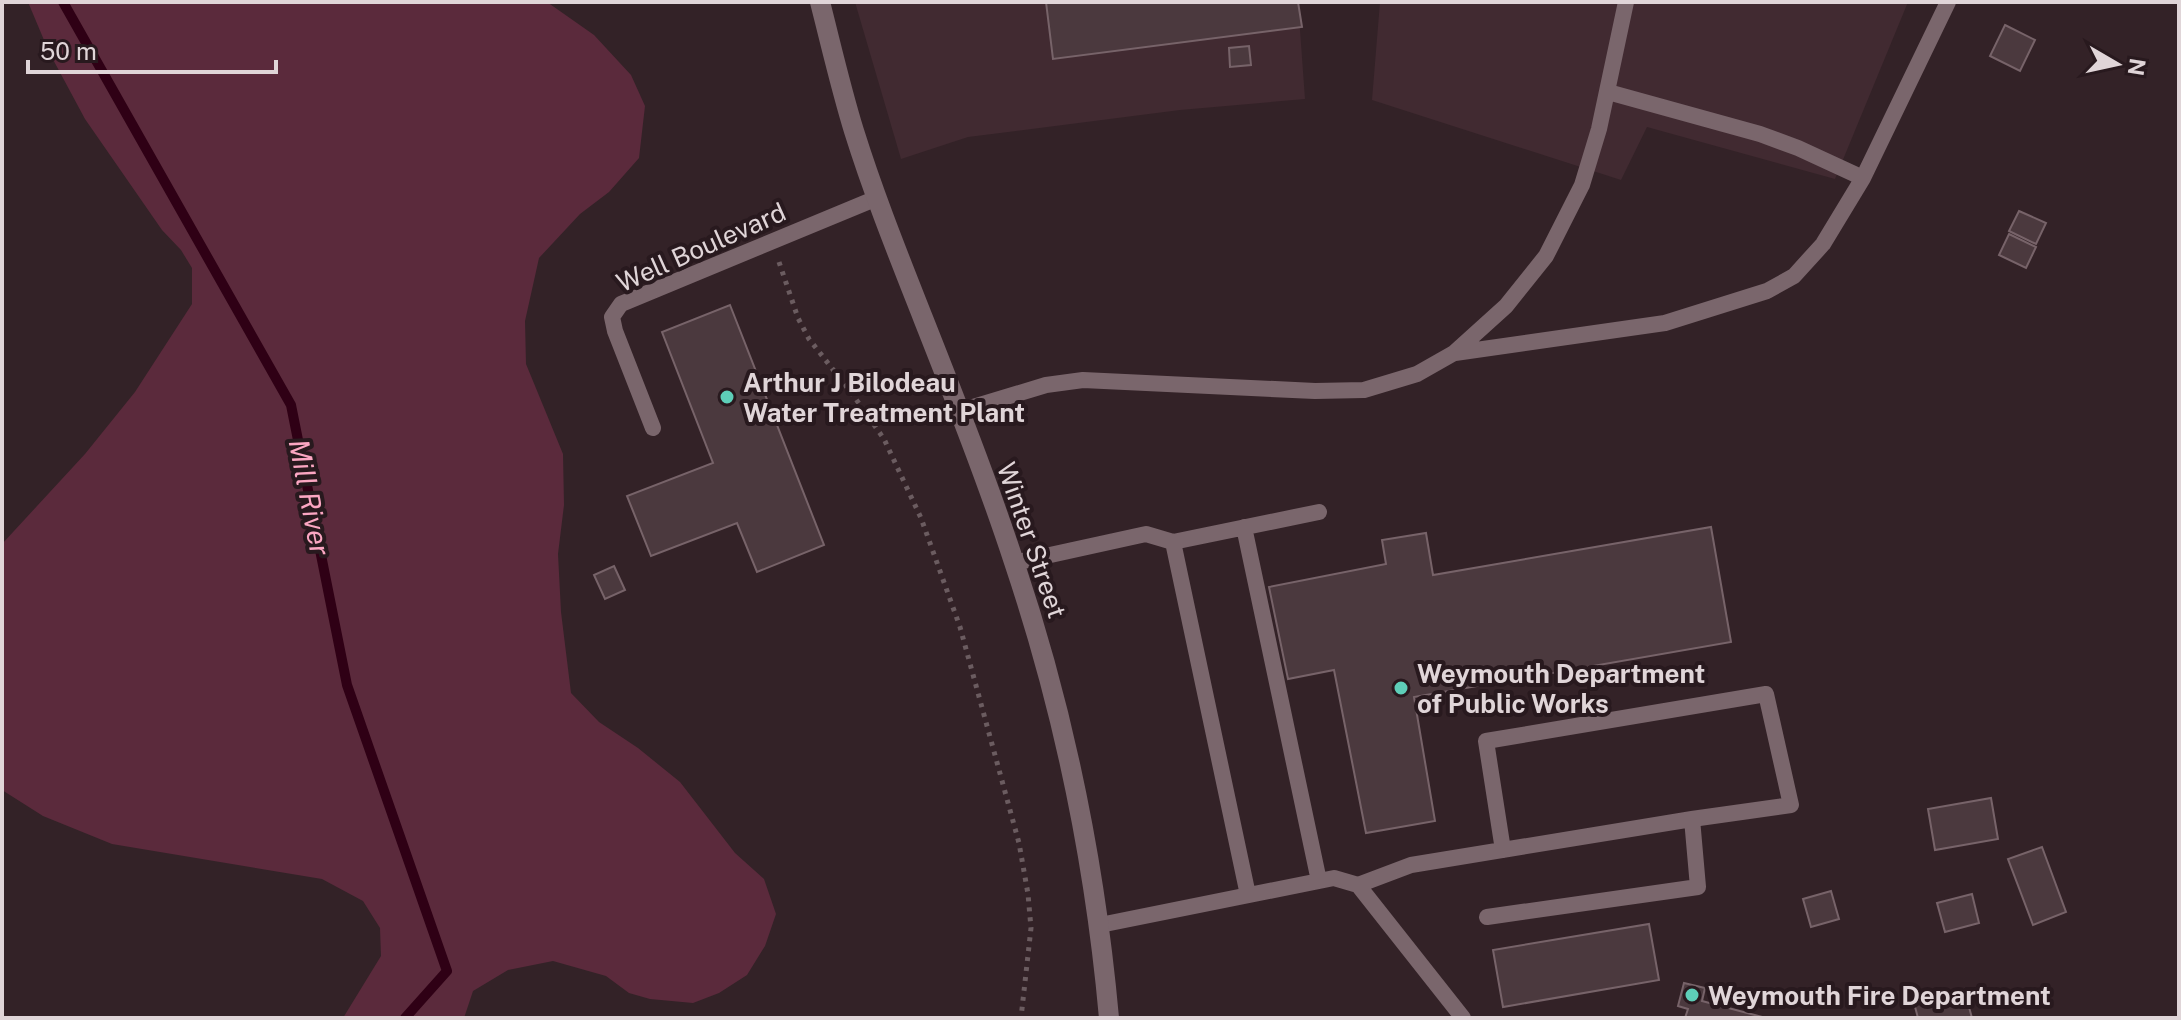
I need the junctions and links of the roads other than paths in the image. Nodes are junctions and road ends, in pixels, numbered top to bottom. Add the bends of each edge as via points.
1 (820, 2) edge
2 (1626, 2) edge
3 (1948, 2) edge
4 (1608, 92) junction
5 (1863, 178) junction
6 (877, 198) junction
7 (1454, 353) junction
8 (960, 411) junction
9 (653, 428) dead end
10 (1319, 512) dead end
11 (1244, 527) junction
12 (1173, 542) junction
13 (1014, 563) junction
14 (1692, 819) junction
15 (1503, 850) junction
16 (1319, 881) junction
17 (1358, 885) junction
18 (1248, 895) junction
19 (1487, 917) dead end
20 (1100, 925) junction
21 (1109, 1018) edge
22 (1463, 1018) edge

1 - 6 main road, Winter Street
2 - 4 lane
3 - 5 lane
4 - 5 lane via 1760,134
4 - 7 lane via 1582,185 1546,256 1506,306
5 - 7 lane via 1823,244 1794,276 1767,291 1665,323
6 - 8 main road, Winter Street
6 - 9 lane, Well Boulevard via 621,304 612,317 615,331
7 - 8 lane via 1417,374 1364,390 1083,380 1046,385
8 - 13 main road, Winter Street
10 - 11 lane
11 - 12 lane
11 - 16 lane
12 - 13 lane via 1146,534
12 - 18 lane
13 - 20 main road, Winter Street via 1068,748
14 - 15 lane
14 - 15 lane via 1791,805 1766,694 1486,741
14 - 19 lane via 1698,887
15 - 17 lane via 1411,865
16 - 17 lane via 1334,878
16 - 18 lane
17 - 22 lane
18 - 20 lane
20 - 21 main road, Winter Street

